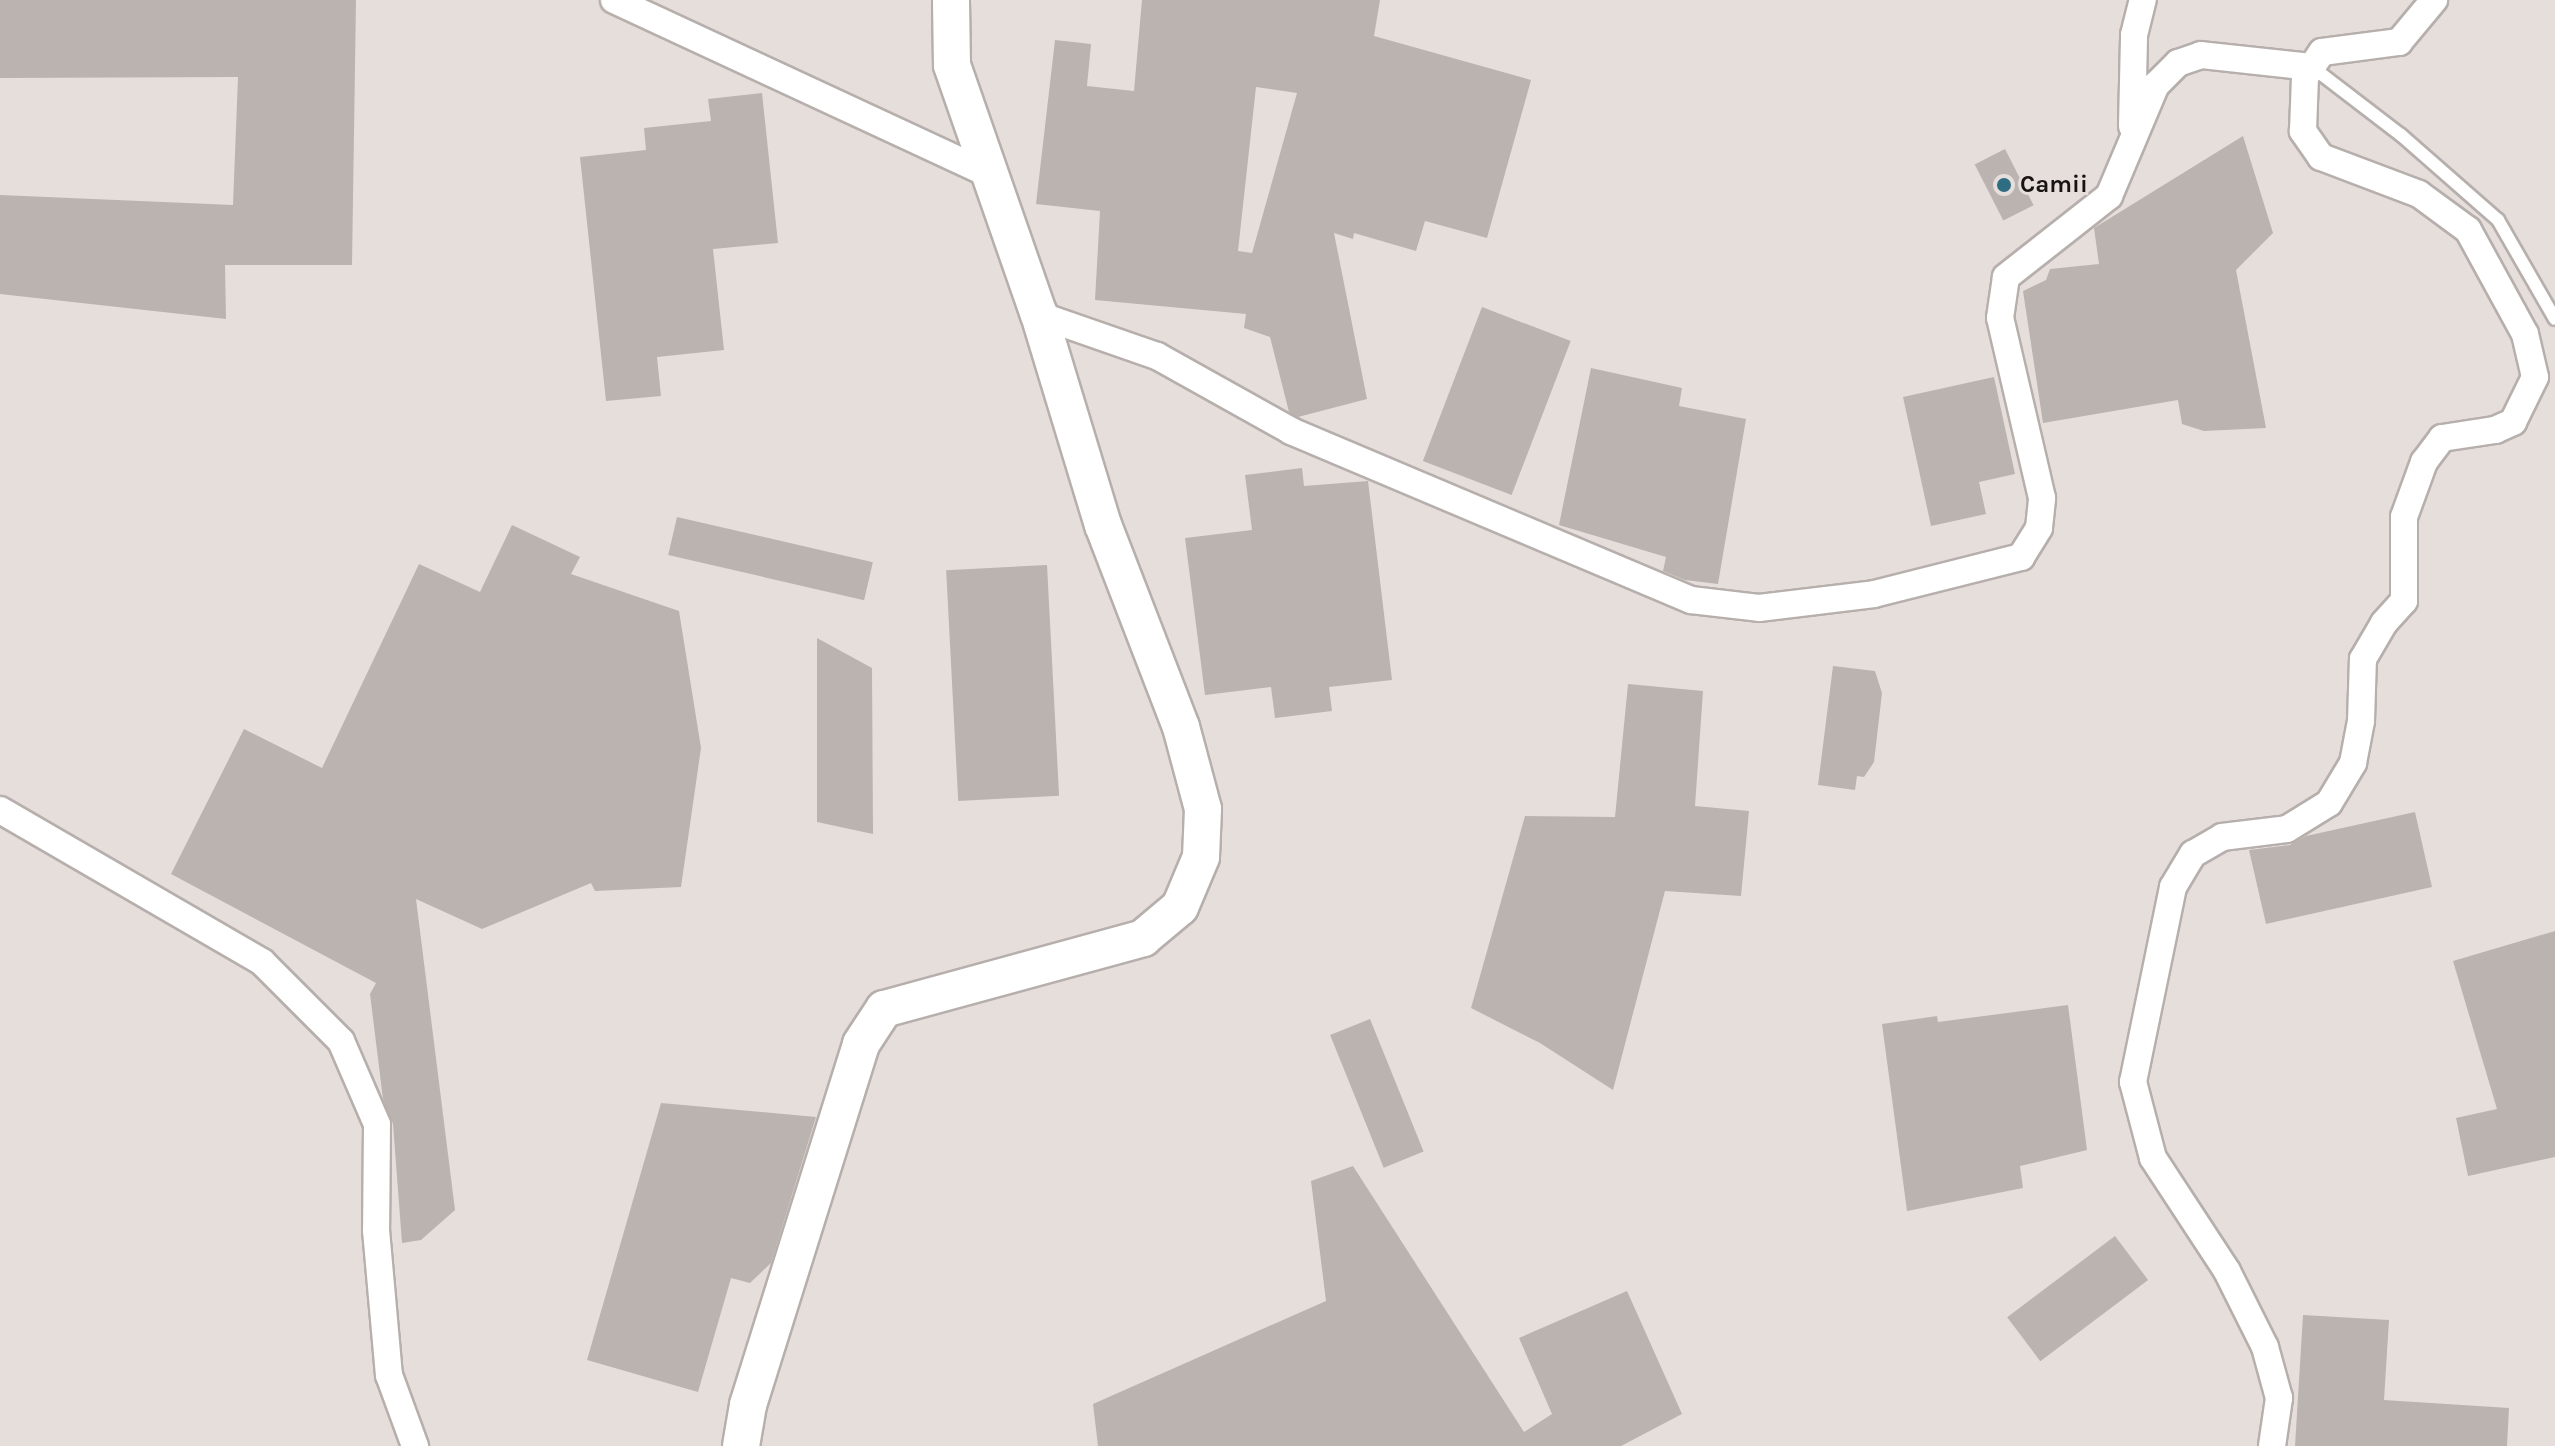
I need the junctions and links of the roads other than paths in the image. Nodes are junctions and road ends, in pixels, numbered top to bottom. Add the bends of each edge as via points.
1 (614, 0) edge
2 (951, 0) edge
3 (2143, 0) edge
4 (2434, 0) edge
5 (2312, 67) junction
6 (2132, 133) junction
7 (988, 174) junction
8 (1039, 315) junction
9 (2555, 319) edge
10 (0, 810) edge
11 (415, 1446) edge
12 (741, 1446) edge
13 (2272, 1446) edge

1 - 7 street
2 - 7 street via 952,65
3 - 6 street via 2134,35
4 - 5 street via 2399,42 2322,52
5 - 6 street via 2201,55 2178,63 2156,85
5 - 9 lane via 2401,135 2498,220
5 - 13 street via 2305,77 2303,131 2321,157 2419,194 2468,230 2525,334 2535,377 2513,422 2442,438 2424,462 2404,517 2404,601 2363,659 2353,763 2329,803 2287,829 2212,843 2193,854 2173,887 2133,1082 2153,1158 2227,1271 2265,1347 2279,1398
6 - 8 street via 2109,196 2006,277 2000,318 2042,498 2039,528 2021,557 1945,580 1810,605 1759,608 1691,600 1291,431 1157,356
7 - 8 street
8 - 12 street via 1103,525 1181,727 1203,809 1201,857 1180,907 1143,938 884,1009 861,1044 748,1405
10 - 11 street via 262,962 341,1041 377,1124 376,1230 389,1375

